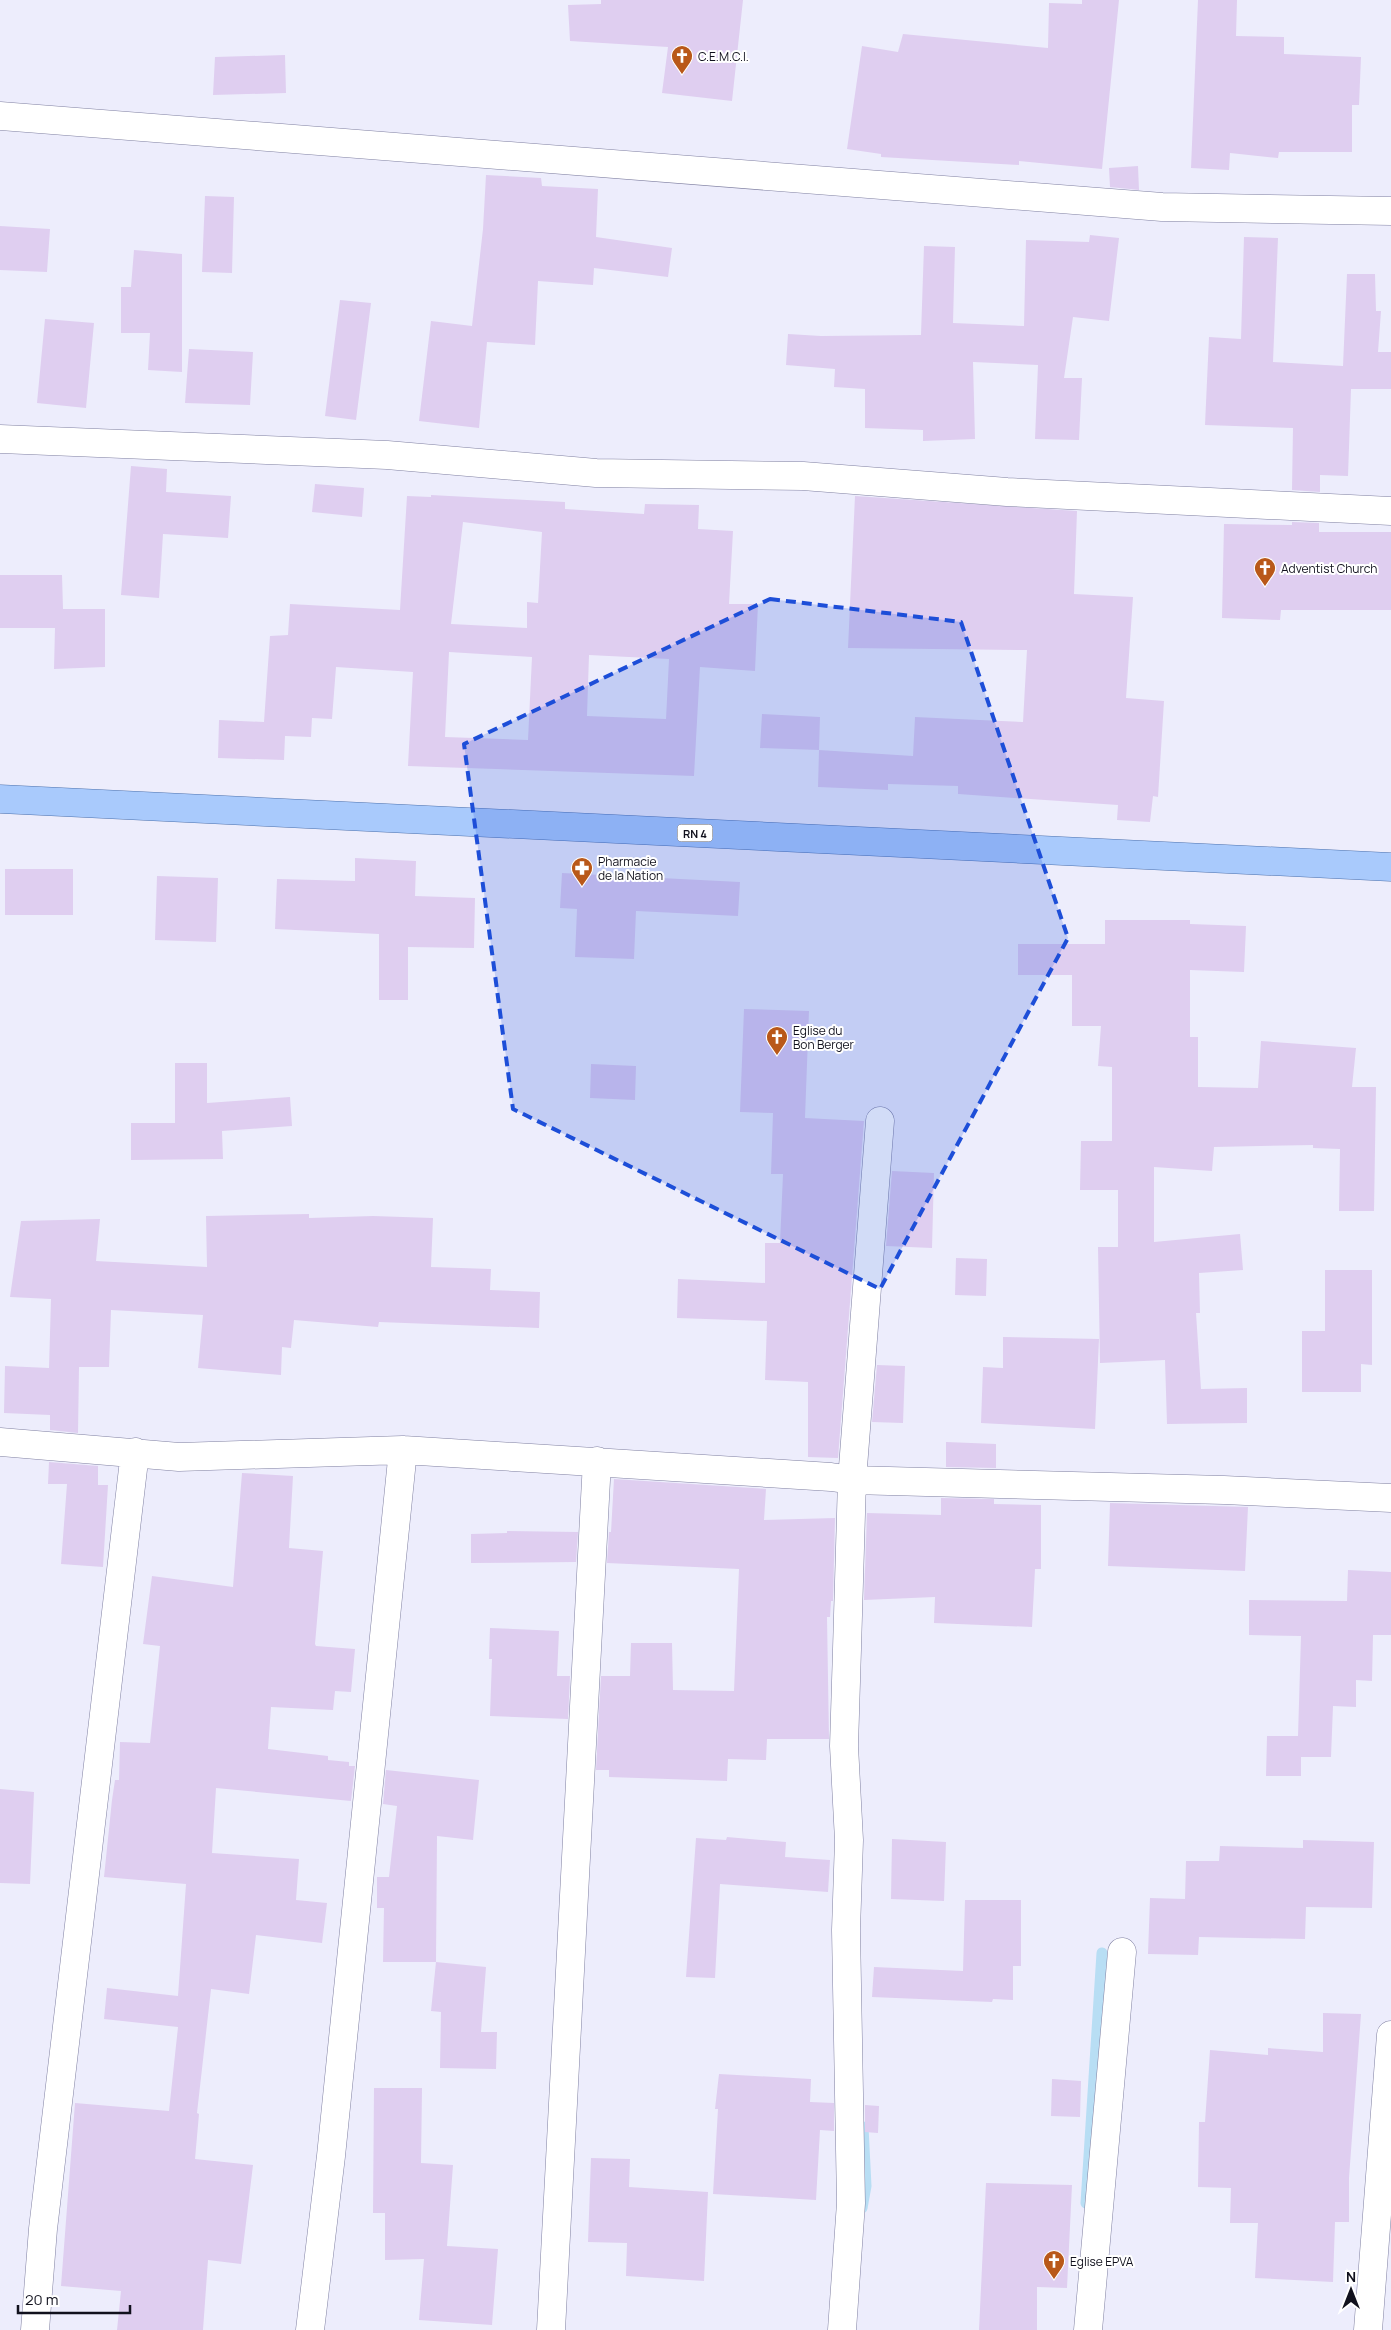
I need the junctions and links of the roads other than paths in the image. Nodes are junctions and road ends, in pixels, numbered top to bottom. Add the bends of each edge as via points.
1 (0, 116) edge
2 (1391, 211) edge
3 (0, 439) edge
4 (1391, 511) edge
5 (0, 799) edge
6 (1391, 867) edge
7 (880, 1121) dead end
8 (0, 1442) edge
9 (403, 1450) junction
10 (135, 1452) junction
11 (597, 1461) junction
12 (852, 1480) junction
13 (1391, 1498) edge
14 (1122, 1952) dead end
15 (1391, 2034) edge
16 (35, 2330) edge
17 (310, 2330) edge
18 (552, 2330) edge
19 (842, 2330) edge
20 (1088, 2330) edge
21 (1368, 2330) edge

1 - 2 street via 1162,207
3 - 4 street via 387,455 596,473 803,476 1007,492
5 - 6 main road, RN 4
7 - 12 street
8 - 10 street
9 - 10 street via 179,1457
9 - 11 street
9 - 17 street via 332,2146
10 - 16 street via 43,2229
11 - 12 street
11 - 18 street
12 - 13 street
12 - 19 street via 844,1746 849,1840 846,1930 851,2203
14 - 20 street
15 - 21 street

